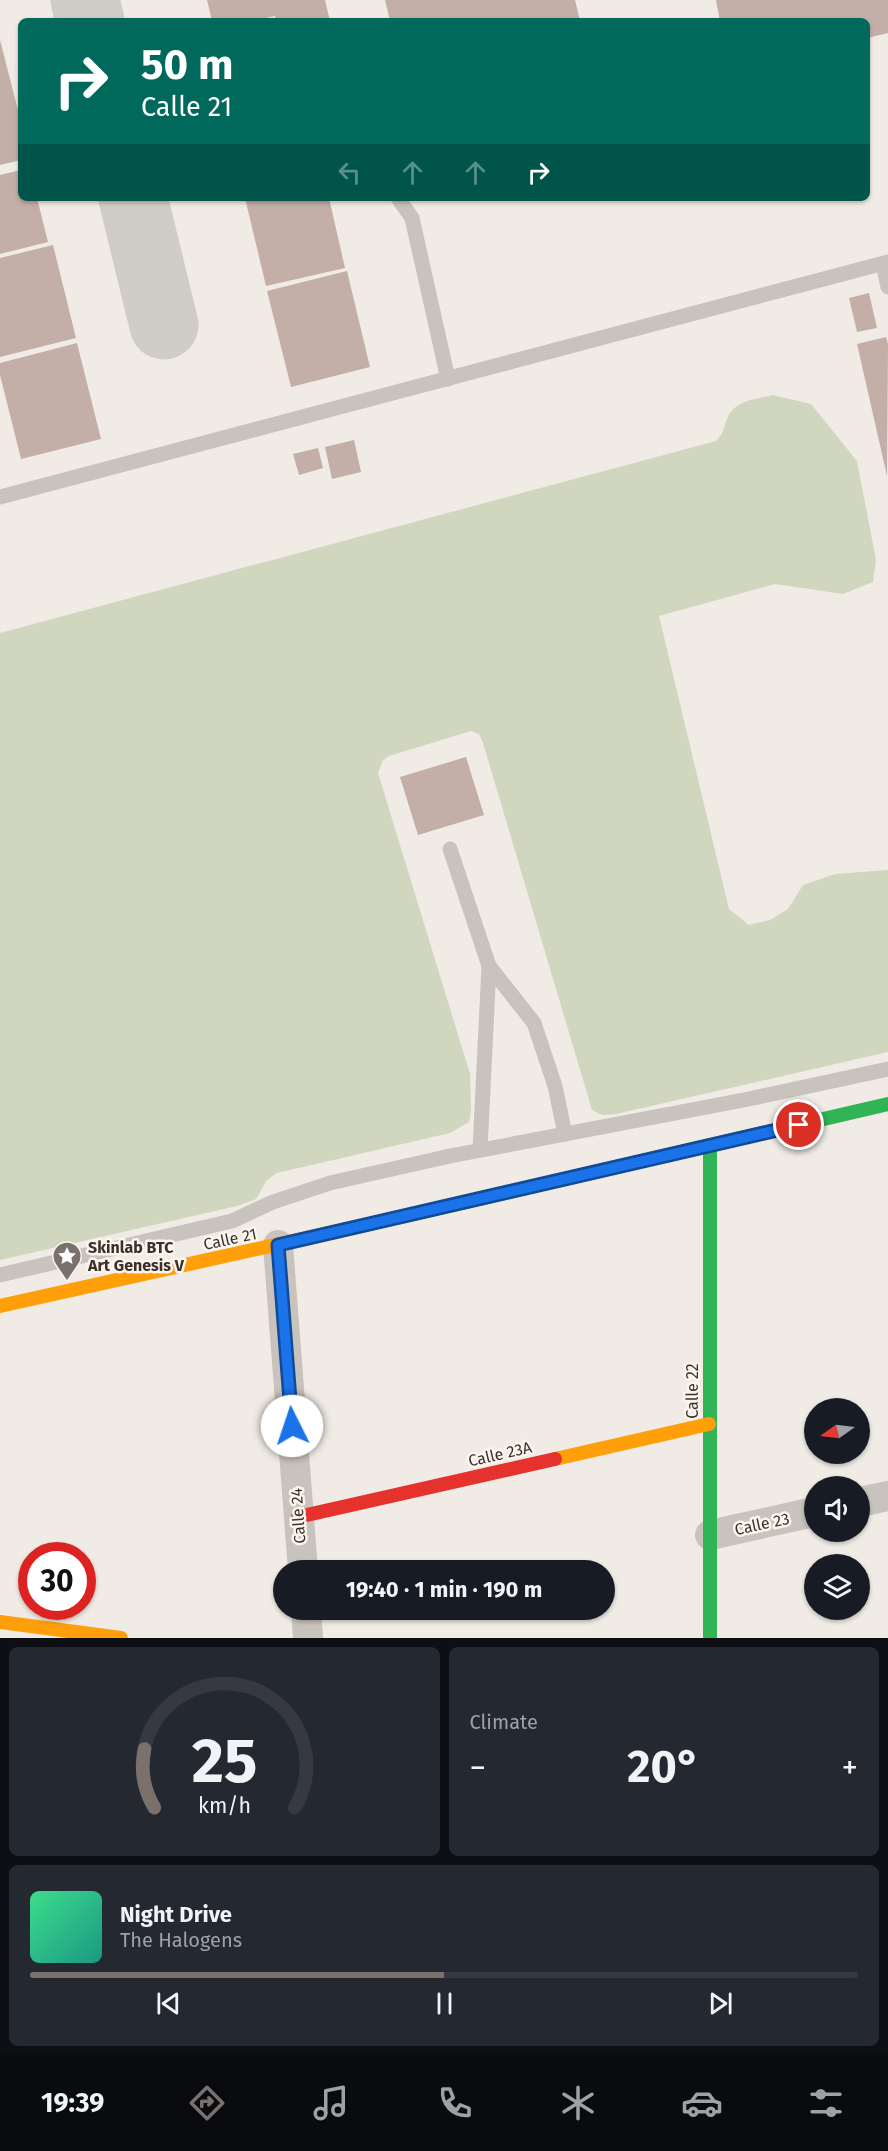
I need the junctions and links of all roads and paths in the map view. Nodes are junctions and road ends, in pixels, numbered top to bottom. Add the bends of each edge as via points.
1 (400, 201) edge
2 (885, 263) edge
3 (888, 286) edge
4 (448, 379) junction
5 (0, 497) edge
6 (450, 849) dead end
7 (489, 966) junction
8 (888, 1069) edge
9 (888, 1104) edge
10 (564, 1134) junction
11 (710, 1145) junction
12 (480, 1150) junction
13 (278, 1245) junction
14 (0, 1275) edge
15 (0, 1306) edge
16 (709, 1424) junction
17 (888, 1496) edge
18 (870, 1500) edge
19 (804, 1514) edge
20 (298, 1517) junction
21 (710, 1535) junction
22 (302, 1560) edge
23 (307, 1620) edge
24 (0, 1622) edge
25 (121, 1638) edge
26 (308, 1638) edge
27 (710, 1638) edge

1 - 4 lane via 412,218
2 - 3 lane
2 - 4 lane
4 - 5 lane
6 - 7 lane
7 - 10 lane via 534,1023 555,1086
7 - 12 lane
8 - 10 lane
9 - 11 street, Calle 21
10 - 12 lane
11 - 13 street, Calle 21
11 - 16 street, Calle 22
12 - 14 lane via 330,1183 232,1221
13 - 15 street, Calle 21
13 - 20 street, Calle 24
16 - 20 street, Calle 23A
16 - 21 street, Calle 22
17 - 18 street
19 - 21 street, Calle 23
20 - 22 street, Calle 24
21 - 27 street, Calle 22
23 - 26 street
24 - 25 street

